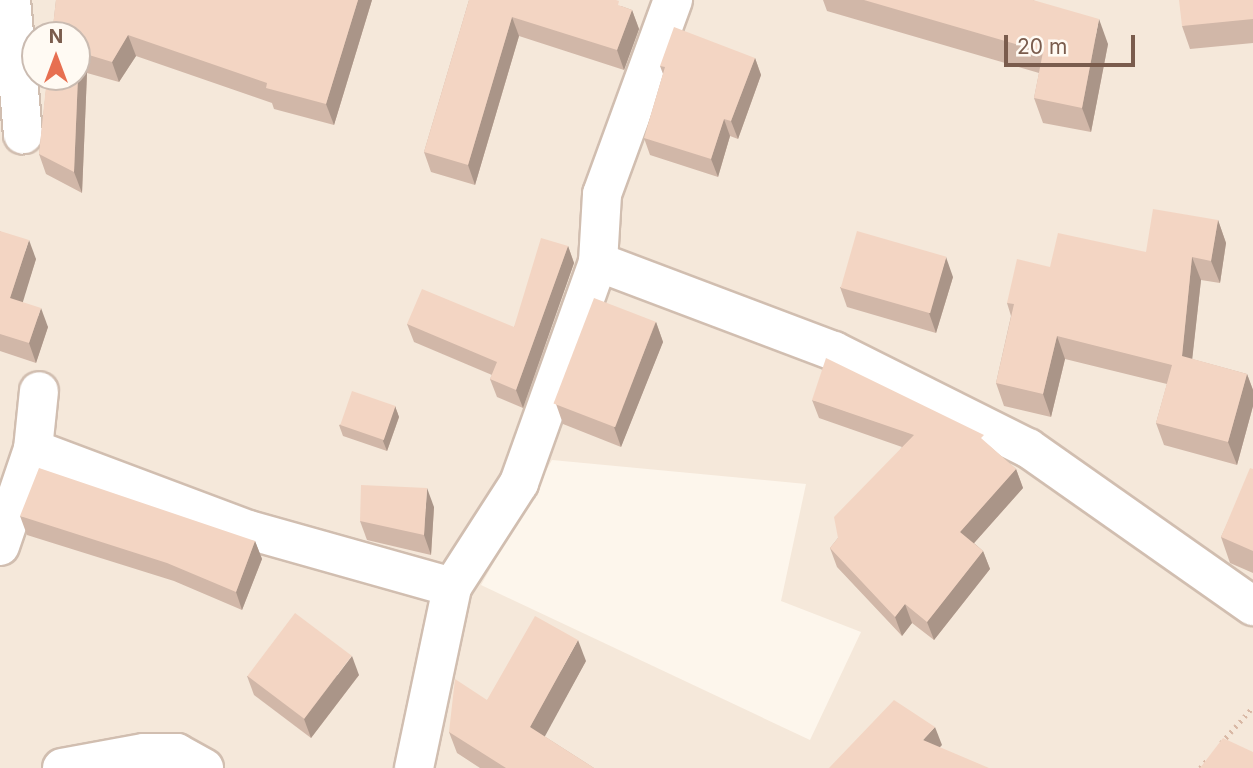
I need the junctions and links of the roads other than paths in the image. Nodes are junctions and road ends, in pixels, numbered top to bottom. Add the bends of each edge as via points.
1 (11, 0) edge
2 (673, 0) edge
3 (23, 134) dead end
4 (598, 262) junction
5 (39, 391) dead end
6 (33, 449) junction
7 (0, 546) edge
8 (452, 587) junction
9 (1253, 606) edge
10 (62, 768) edge
11 (204, 768) edge
12 (414, 768) edge

1 - 3 street
2 - 4 street via 602,194
4 - 8 street via 519,482
4 - 9 street via 834,351 1028,447
5 - 6 street
6 - 7 street
6 - 8 street via 248,530
8 - 12 street
10 - 11 street via 145,753 177,753

